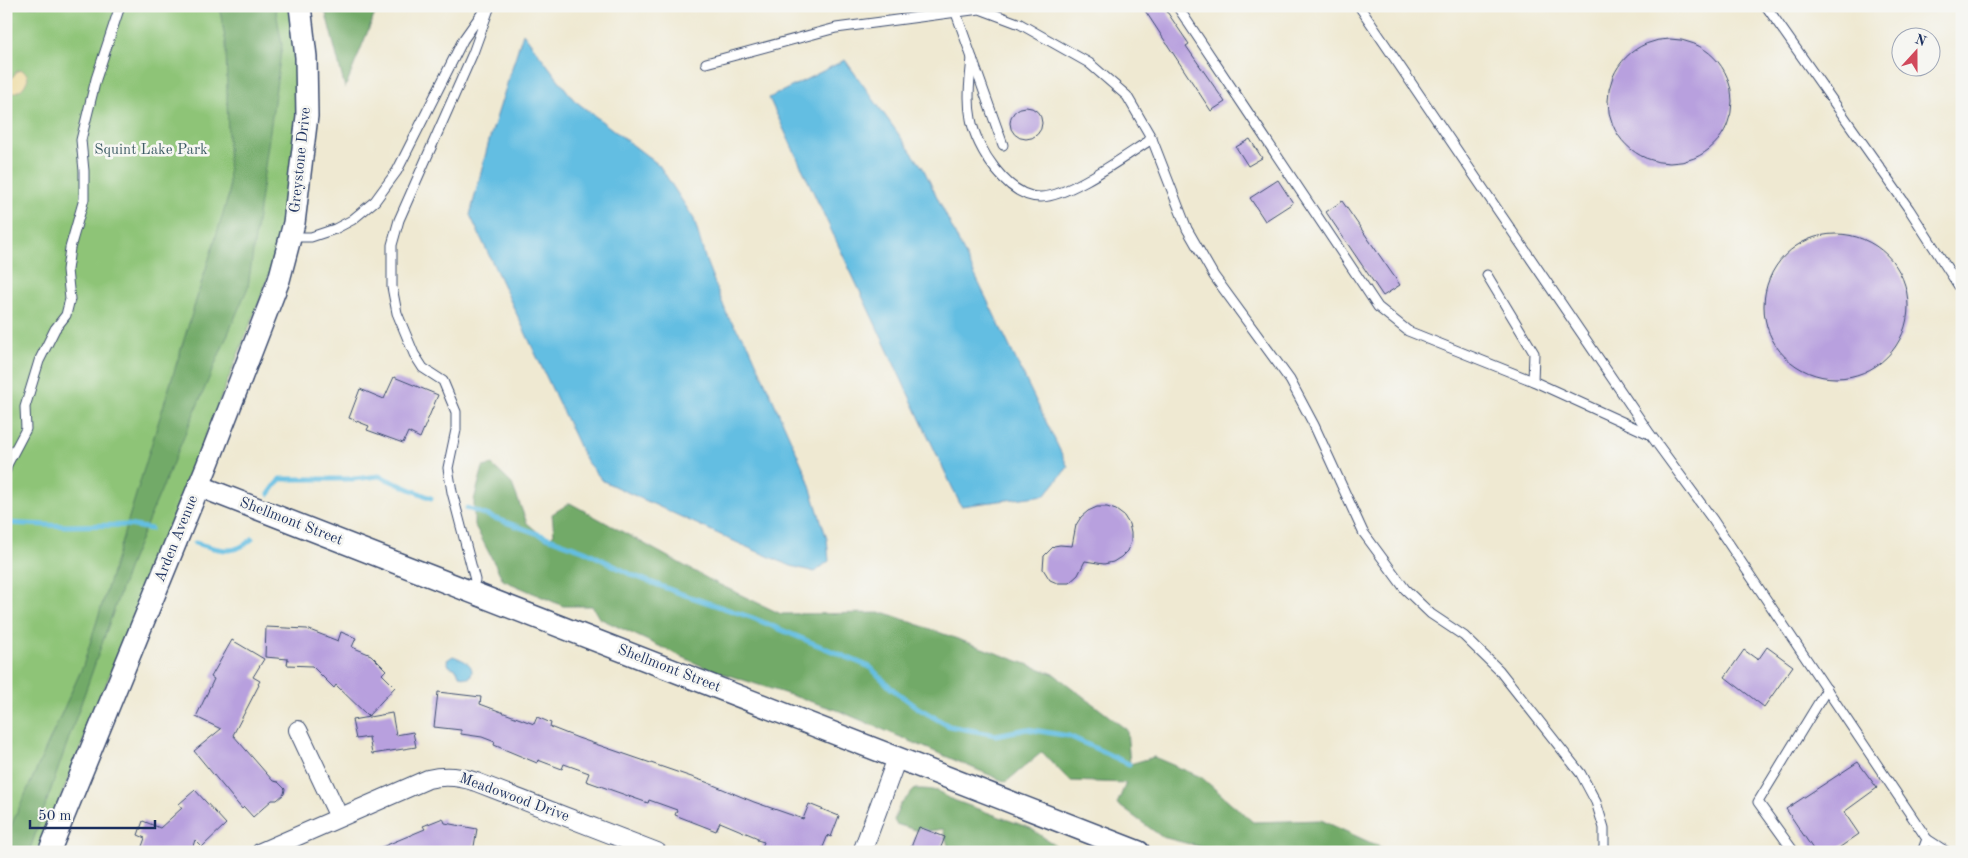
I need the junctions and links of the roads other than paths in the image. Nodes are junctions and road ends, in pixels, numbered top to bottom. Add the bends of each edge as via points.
1 (120, 6) edge
2 (300, 6) edge
3 (488, 6) edge
4 (1177, 6) edge
5 (1359, 6) edge
6 (1766, 6) edge
7 (956, 10) edge
8 (972, 58) junction
9 (706, 63) dead end
10 (1152, 139) junction
11 (1004, 145) dead end
12 (292, 230) junction
13 (1487, 275) dead end
14 (1962, 291) edge
15 (1533, 381) junction
16 (1650, 434) junction
17 (6, 470) edge
18 (199, 486) junction
19 (471, 592) junction
20 (1827, 689) junction
21 (298, 730) dead end
22 (897, 758) junction
23 (340, 817) junction
24 (1927, 839) junction
25 (49, 852) edge
26 (261, 852) edge
27 (657, 852) edge
28 (862, 852) edge
29 (1139, 852) edge
30 (1602, 852) edge
31 (1794, 852) edge
32 (1922, 852) edge
33 (1947, 852) edge

1 - 17 lane via 96,79 81,140 84,199 70,248 67,270 70,299 66,315 55,328 39,361 25,407 26,429
2 - 12 street, Greystone Drive via 306,57 307,116
3 - 12 lane via 463,40 397,171 375,201 335,229 311,237
3 - 19 lane via 473,53 398,220 391,267 398,313 414,354 423,368 443,381 456,412 448,468 475,580
4 - 15 lane via 1378,307 1408,331
5 - 16 lane
6 - 14 lane via 1909,209
7 - 8 lane
7 - 9 lane via 836,28
7 - 10 lane via 980,9 1020,24 1089,63 1127,96
8 - 10 lane via 968,92 971,121 979,144 1008,183 1023,192 1040,197 1067,191
8 - 11 lane
10 - 30 lane via 1187,228 1214,276 1290,380 1363,532 1405,588 1431,614 1464,636 1500,670 1580,774 1596,802 1604,828
12 - 18 street, Arden Avenue via 279,280
13 - 15 lane via 1534,353
15 - 16 lane
16 - 20 lane via 1713,520
18 - 19 street, Shellmont Street
18 - 25 street, Arden Avenue
19 - 22 street, Shellmont Street
20 - 24 lane
20 - 31 lane via 1758,802
21 - 23 street
22 - 28 street
22 - 29 street, Shellmont Street
23 - 26 street, Meadowood Drive
23 - 27 street, Meadowood Drive via 428,779 451,776 470,780
24 - 32 lane
24 - 33 lane

